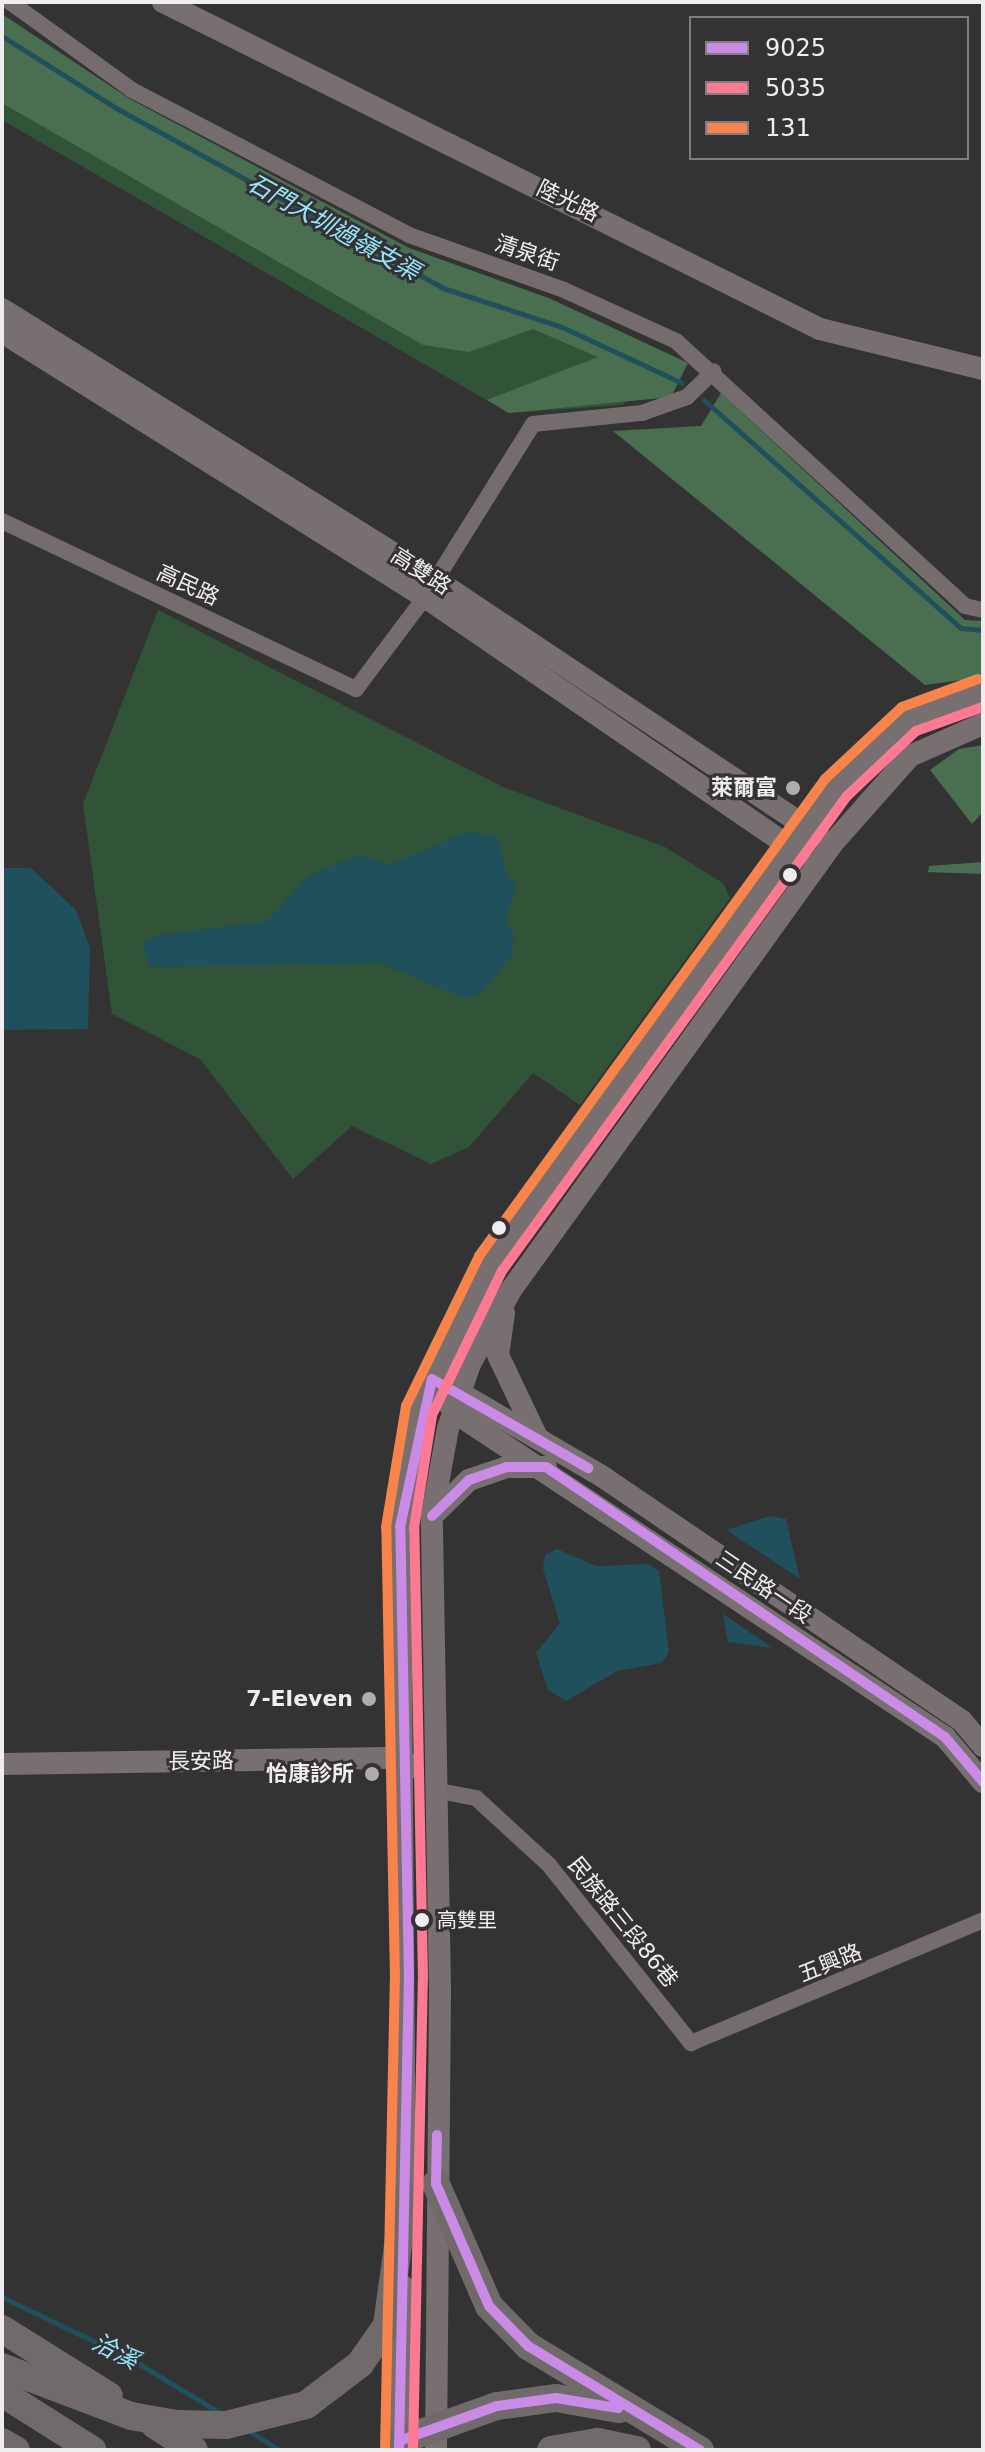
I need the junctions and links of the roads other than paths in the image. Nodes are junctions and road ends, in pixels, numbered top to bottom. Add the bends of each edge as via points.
1 (10, 2) edge
2 (163, 2) edge
3 (2, 309) edge
4 (2, 332) edge
5 (983, 369) edge
6 (714, 371) junction
7 (2, 521) edge
8 (429, 588) junction
9 (983, 610) edge
10 (983, 692) edge
11 (983, 724) edge
12 (800, 838) junction
13 (833, 843) junction
14 (815, 866) junction
15 (511, 1290) junction
16 (432, 1379) junction
17 (458, 1402) junction
18 (538, 1438) junction
19 (546, 1467) junction
20 (432, 1516) junction
21 (983, 1746) edge
22 (402, 1758) junction
23 (2, 1764) edge
24 (983, 1782) edge
25 (434, 1790) junction
26 (983, 1920) edge
27 (691, 2043) joint
28 (436, 2184) junction
29 (405, 2195) junction
30 (2, 2329) edge
31 (2, 2367) edge
32 (2, 2393) edge
33 (675, 2432) junction
34 (436, 2437) edge
35 (2, 2442) edge
36 (399, 2445) edge
37 (16, 2450) edge
38 (92, 2450) edge
39 (194, 2450) edge
40 (551, 2450) edge
41 (637, 2450) edge
42 (700, 2450) edge

1 - 6 street, 清泉街 via 132,90 187,119 409,235 564,290 676,341
2 - 5 street, 陸光路 via 820,329
3 - 8 street, 高雙路
4 - 8 street, 高雙路
6 - 8 street via 687,397 642,413 533,424 527,443
6 - 9 street, 清泉街 via 965,606
7 - 8 street, 高民路 via 356,689
8 - 12 street, 高雙路
10 - 12 street via 935,706 887,735
11 - 13 street via 910,756
12 - 13 street, 高雙路
12 - 14 street, 高雙路
12 - 16 street via 490,1264
13 - 14 street
14 - 15 street
15 - 17 street
15 - 18 street via 498,1355
16 - 17 street, 三民路一段
16 - 22 street via 409,1459 400,1527
17 - 18 street, 三民路一段
17 - 19 street, 三民路一段
17 - 20 street
18 - 21 street, 三民路一段 via 962,1721
19 - 20 street via 507,1467 469,1480
19 - 24 street, 三民路一段 via 945,1737
20 - 25 street
22 - 23 street, 長安路
22 - 25 street
22 - 29 street
25 - 27 street, 民族路三段86巷 via 476,1798 549,1865
25 - 28 street
26 - 27 street, 五興路
28 - 33 highway via 489,2306 528,2346
28 - 34 street
29 - 31 highway via 387,2325 360,2364 306,2405 240,2423 176,2424 131,2416
29 - 36 street
30 - 39 highway
32 - 38 highway
33 - 34 highway via 598,2400 556,2398
33 - 42 highway
34 - 36 highway
35 - 37 highway
40 - 41 highway via 598,2442

